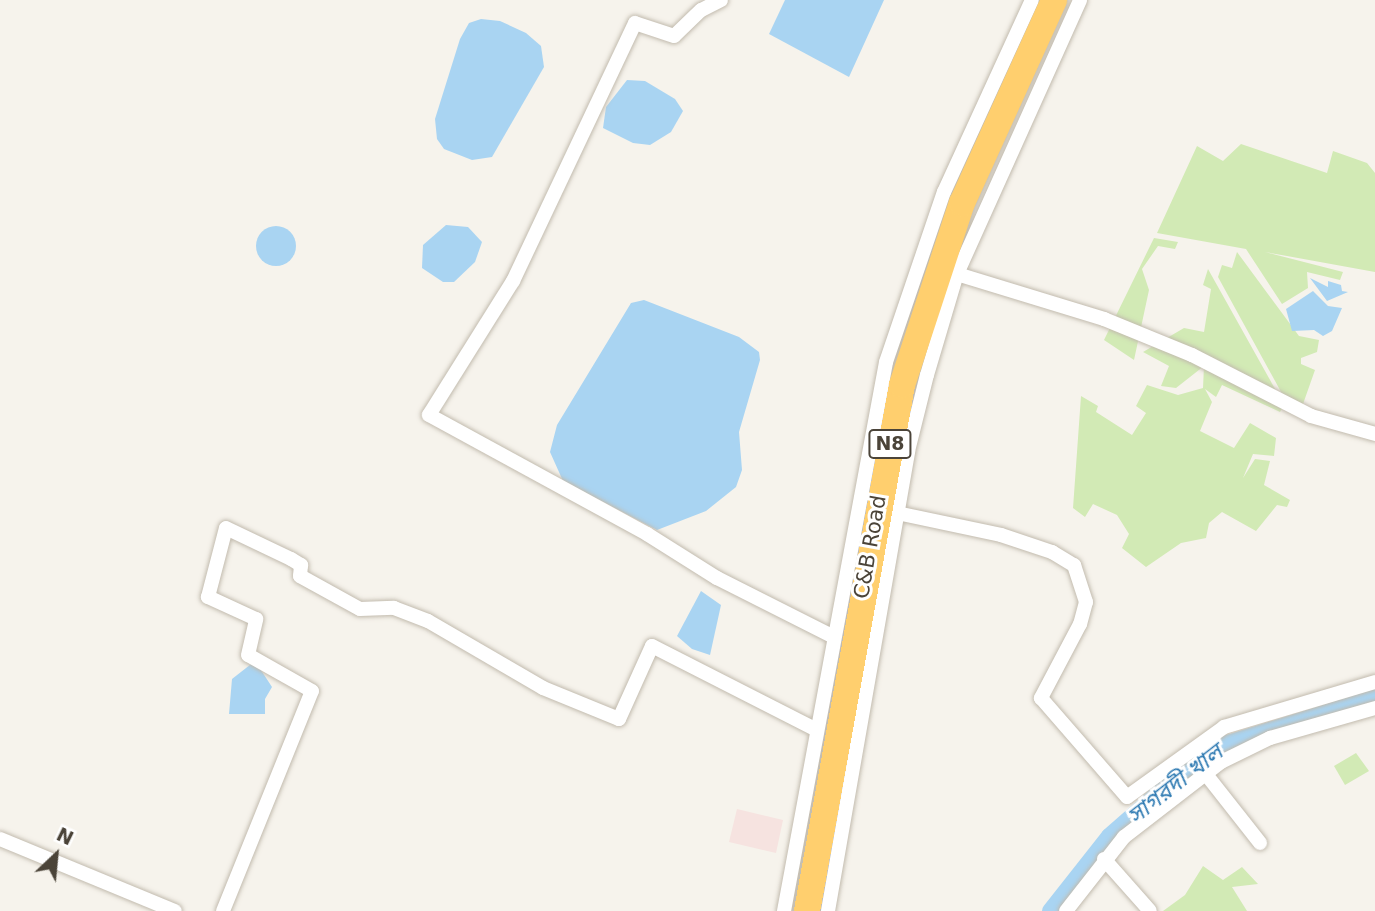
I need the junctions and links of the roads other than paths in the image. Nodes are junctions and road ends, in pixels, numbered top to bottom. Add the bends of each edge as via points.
1 (721, 0) edge
2 (1032, 0) edge
3 (1054, 0) edge
4 (1080, 0) edge
5 (957, 274) junction
6 (1375, 434) edge
7 (898, 513) junction
8 (834, 637) junction
9 (1375, 682) edge
10 (1375, 708) edge
11 (817, 730) junction
12 (1206, 773) junction
13 (0, 839) edge
14 (1261, 843) dead end
15 (1104, 859) junction
16 (175, 911) edge
17 (223, 911) edge
18 (784, 911) edge
19 (807, 911) edge
20 (828, 911) edge
21 (1066, 911) edge
22 (1150, 911) edge

1 - 8 street via 701,10 674,36 635,23 525,259 429,415 647,534 717,578
2 - 8 street via 944,192 886,362
3 - 19 highway, C&B Road / N8 via 962,202 902,385
4 - 5 street
5 - 6 street via 1104,319 1192,355 1311,415
5 - 7 street via 926,375
7 - 9 street via 1001,535 1052,551 1074,565 1086,602 1080,624 1041,698 1127,797 1224,727
7 - 20 street
8 - 11 street
10 - 12 street via 1270,738
11 - 17 street via 652,646 620,719 542,688 428,621 394,607 360,609 300,576 301,565 226,528 208,597 256,619 248,655 312,691
11 - 18 street
12 - 14 street
12 - 15 street via 1124,837
13 - 16 street
15 - 21 street
15 - 22 street

